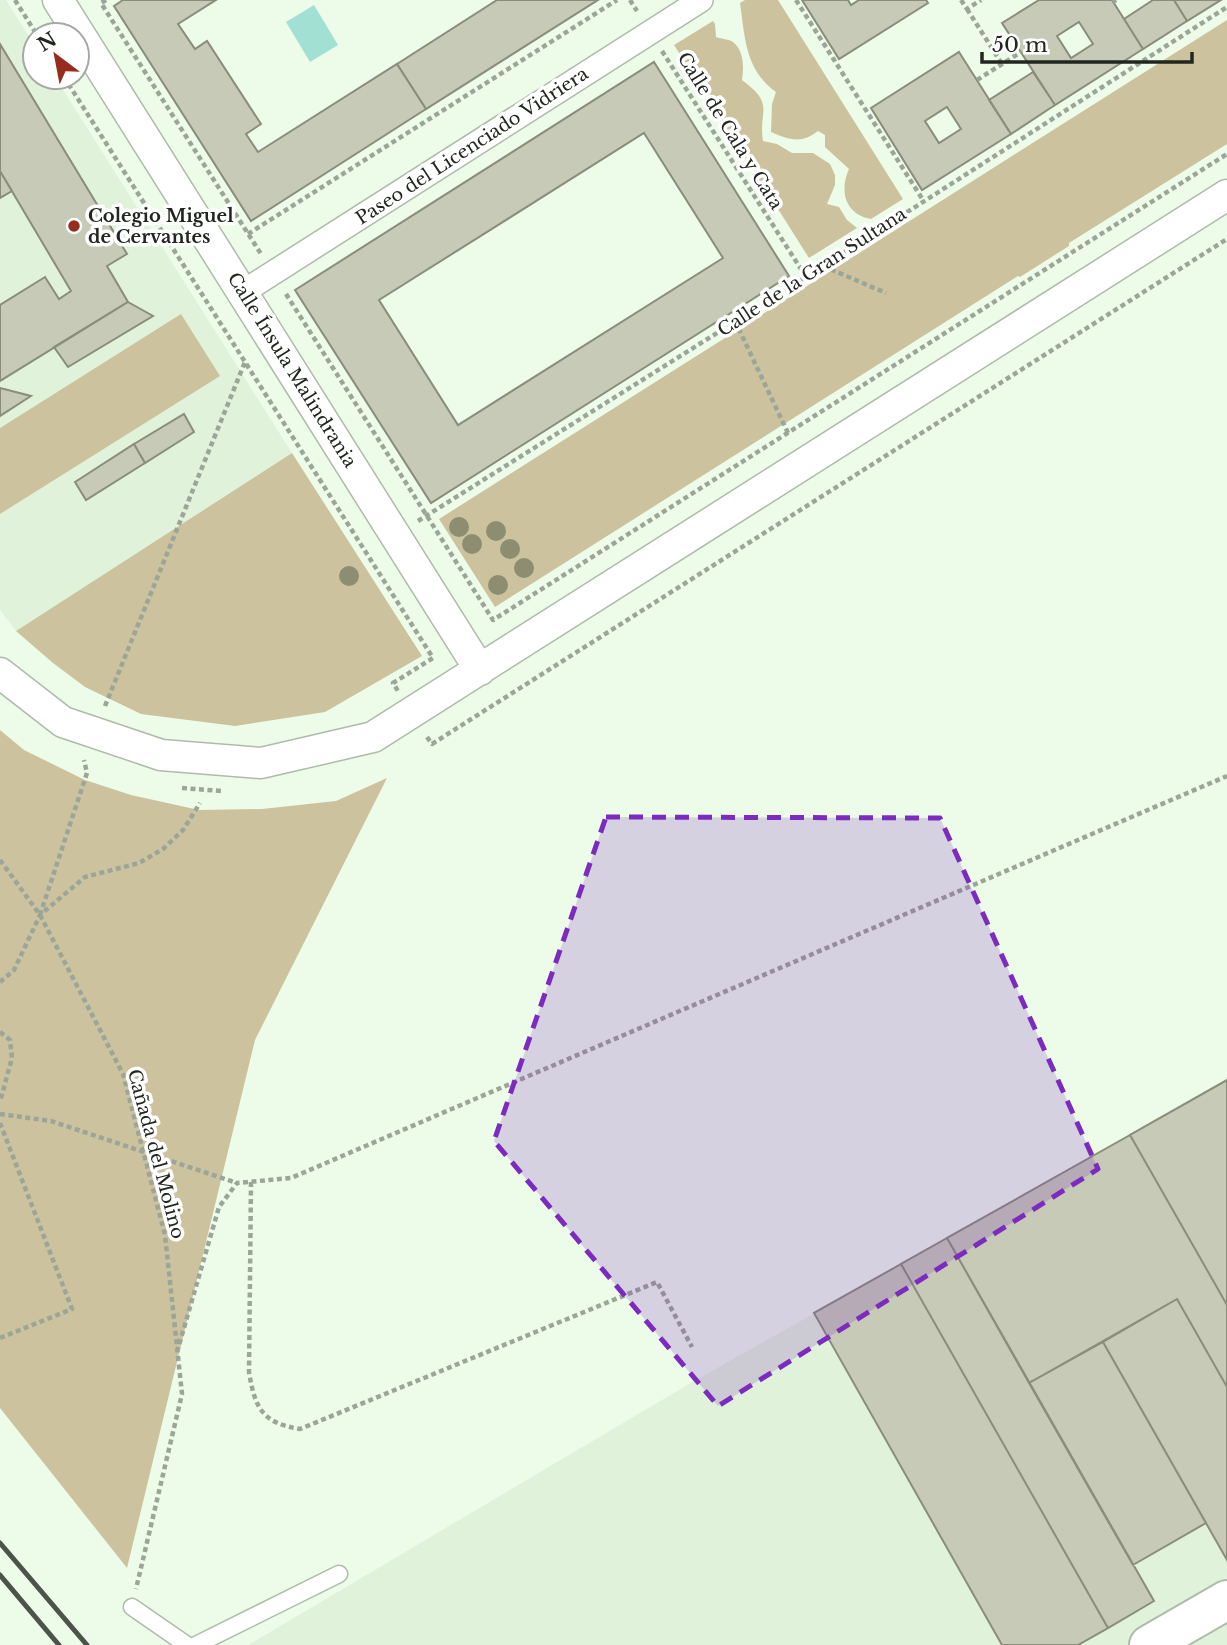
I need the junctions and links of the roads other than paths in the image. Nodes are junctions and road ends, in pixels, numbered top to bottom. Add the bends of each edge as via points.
1 (58, 0) edge
2 (701, 0) edge
3 (1227, 195) edge
4 (243, 292) junction
5 (480, 670) junction
6 (0, 673) edge
7 (339, 1574) dead end
8 (1227, 1600) edge
9 (132, 1607) road end
10 (187, 1645) edge
11 (196, 1645) edge
12 (1150, 1645) edge

1 - 4 street, Calle Ínsula Malindrania
2 - 4 street, Paseo del Licenciado Vidriera
3 - 5 street
4 - 5 street, Calle Ínsula Malindrania
5 - 6 street via 373,737 261,763 161,755 63,722
7 - 11 lane
8 - 12 street
9 - 10 lane

